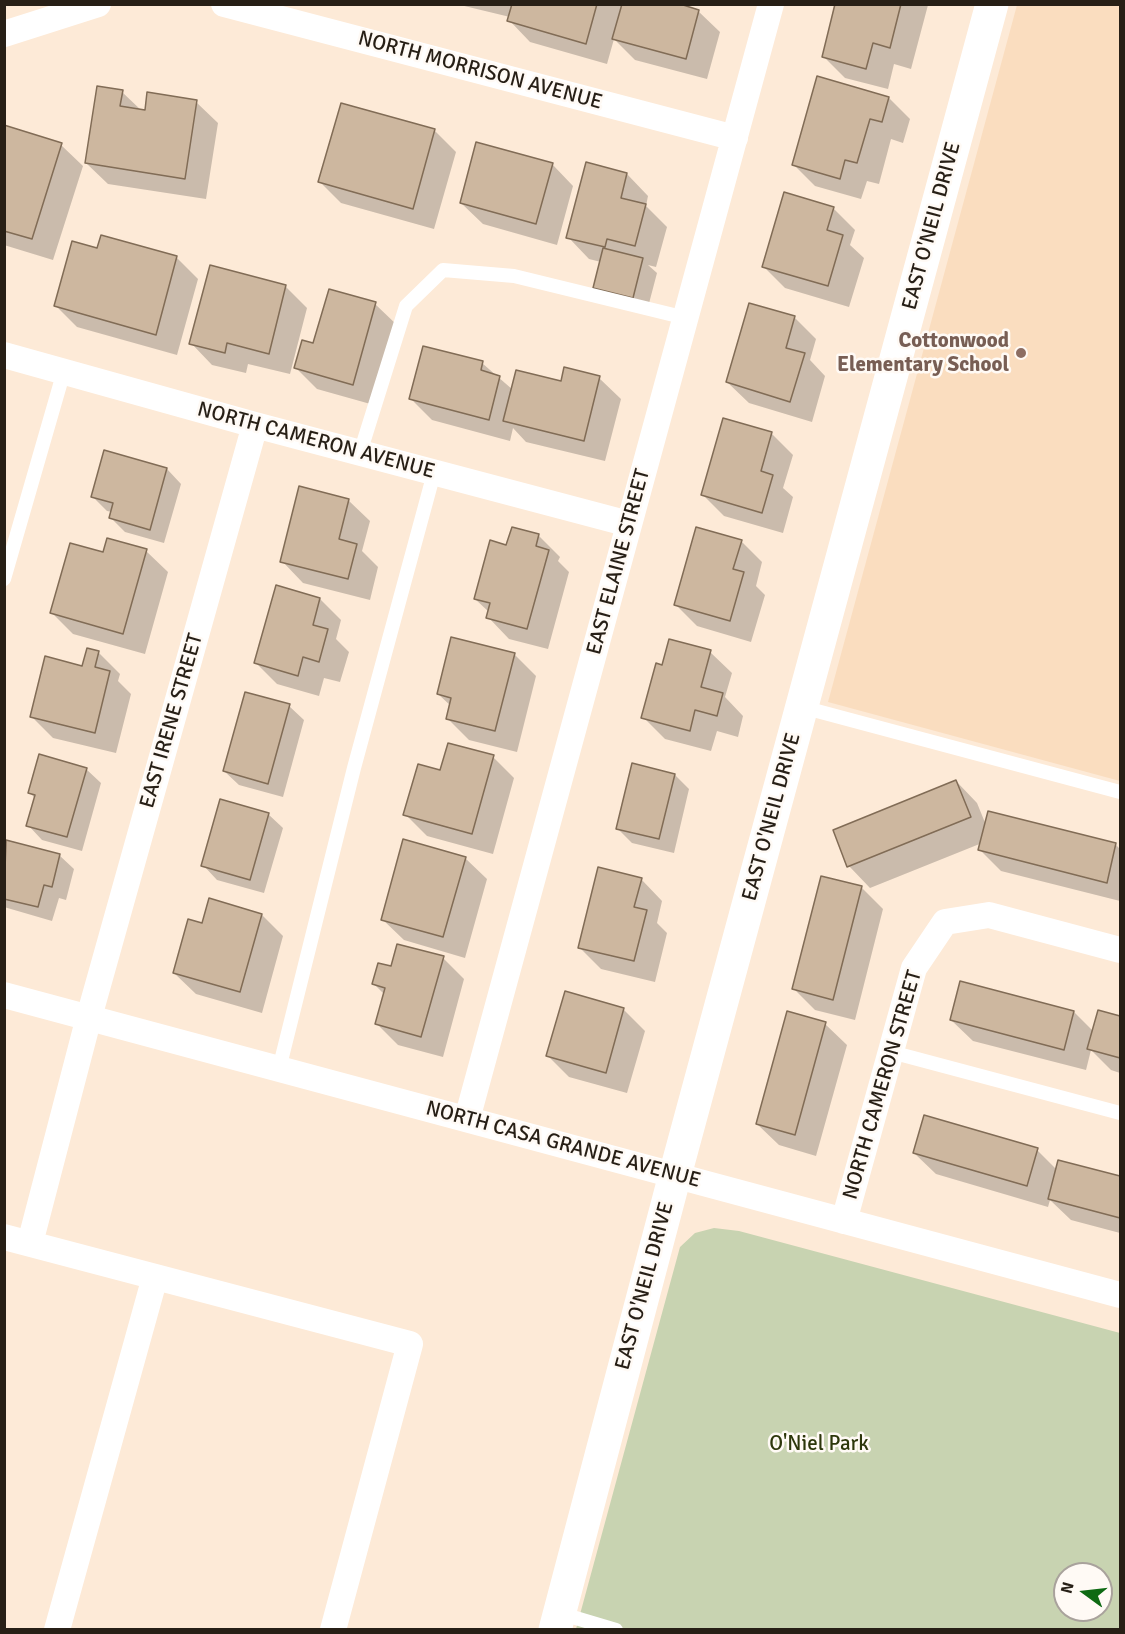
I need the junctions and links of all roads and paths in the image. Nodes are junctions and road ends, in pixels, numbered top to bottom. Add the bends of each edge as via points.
1 (98, 4) edge
2 (224, 4) edge
3 (771, 4) edge
4 (992, 4) edge
5 (4, 34) edge
6 (735, 138) junction
7 (686, 318) junction
8 (4, 355) edge
9 (64, 371) junction
10 (255, 426) junction
11 (360, 453) junction
12 (434, 473) junction
13 (629, 524) junction
14 (4, 579) edge
15 (802, 707) junction
16 (1120, 792) edge
17 (1120, 950) edge
18 (4, 995) edge
19 (89, 1017) junction
20 (891, 1052) junction
21 (279, 1069) junction
22 (1120, 1113) edge
23 (467, 1119) junction
24 (675, 1175) junction
25 (844, 1221) junction
26 (4, 1237) edge
27 (30, 1243) junction
28 (155, 1277) junction
29 (1120, 1295) edge
30 (557, 1621) edge
31 (57, 1629) edge
32 (333, 1629) edge
33 (616, 1629) edge

1 - 5 street
2 - 6 street, NORTH MORRISON AVENUE
3 - 6 street, EAST ELAINE STREET
4 - 15 street, EAST O'NEIL DRIVE
6 - 7 street, EAST ELAINE STREET
7 - 11 lane via 514,276 443,270 406,306
7 - 13 street, EAST ELAINE STREET
8 - 9 street, NORTH CAMERON AVENUE
9 - 10 street, NORTH CAMERON AVENUE
9 - 14 lane
10 - 11 street, NORTH CAMERON AVENUE
10 - 19 street, EAST IRENE STREET
11 - 12 street, NORTH CAMERON AVENUE
12 - 13 street, NORTH CAMERON AVENUE
12 - 21 lane via 351,780
13 - 23 street, EAST ELAINE STREET
15 - 16 lane
15 - 24 street, EAST O'NEIL DRIVE
17 - 20 street, NORTH CAMERON STREET via 989,915 945,922 914,968
18 - 19 street, NORTH CASA GRANDE AVENUE
19 - 21 street, NORTH CASA GRANDE AVENUE
19 - 27 street, EAST IRENE STREET
20 - 22 lane
20 - 25 street, NORTH CAMERON STREET
21 - 23 street, NORTH CASA GRANDE AVENUE
23 - 24 street, NORTH CASA GRANDE AVENUE
24 - 25 street, NORTH CASA GRANDE AVENUE
24 - 30 street, EAST O'NEIL DRIVE
25 - 29 street, NORTH CASA GRANDE AVENUE
26 - 27 street
27 - 28 street
28 - 31 street
28 - 32 street via 410,1344
30 - 33 lane

